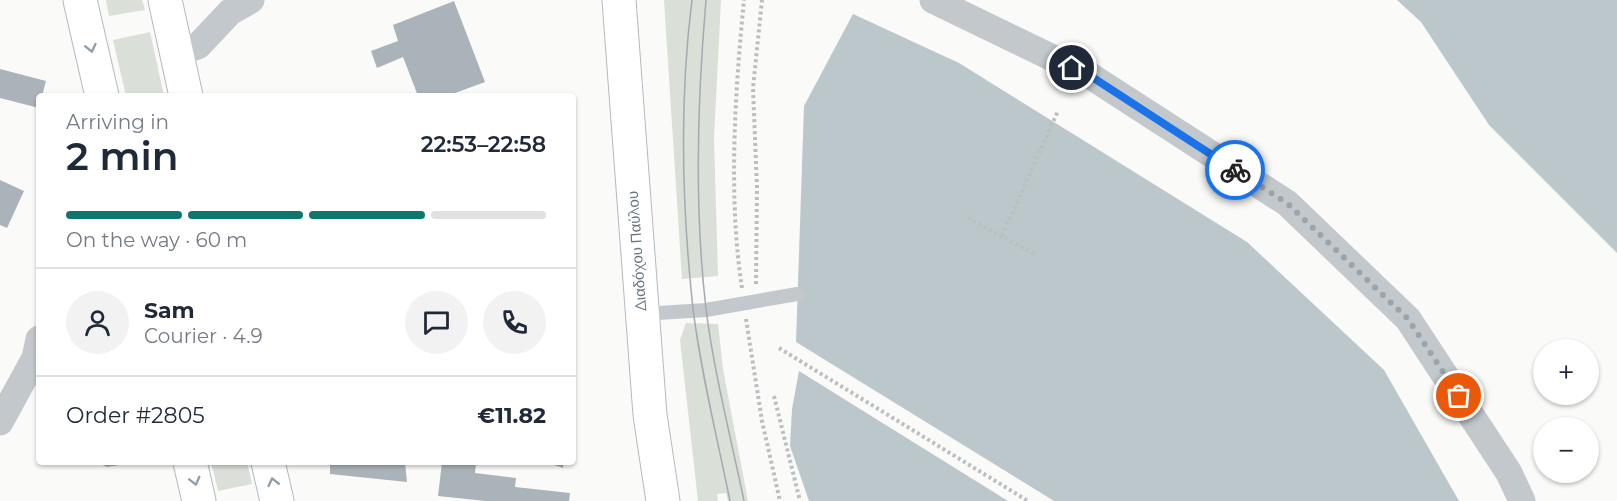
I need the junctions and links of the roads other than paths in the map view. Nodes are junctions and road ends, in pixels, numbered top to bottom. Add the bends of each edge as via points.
1 (80, 0) edge
2 (165, 0) edge
3 (619, 0) edge
4 (933, 0) edge
5 (238, 4) edge
6 (176, 53) junction
7 (101, 93) edge
8 (185, 93) edge
9 (797, 294) dead end
10 (642, 314) junction
11 (36, 353) edge
12 (0, 422) edge
13 (191, 465) edge
14 (269, 465) edge
15 (200, 501) edge
16 (277, 501) edge
17 (663, 501) edge
18 (1522, 501) edge

1 -> 7 main road
2 - 6 main road
3 - 10 main road, Διαδόχου Παύλου
4 - 18 street via 1092,77 1287,203 1408,319 1509,473
5 - 6 street via 198,46
6 - 8 main road
9 - 10 lane via 706,310
10 - 17 main road, Διαδόχου Παύλου via 650,415
11 - 12 street
13 -> 15 main road
16 -> 14 main road

